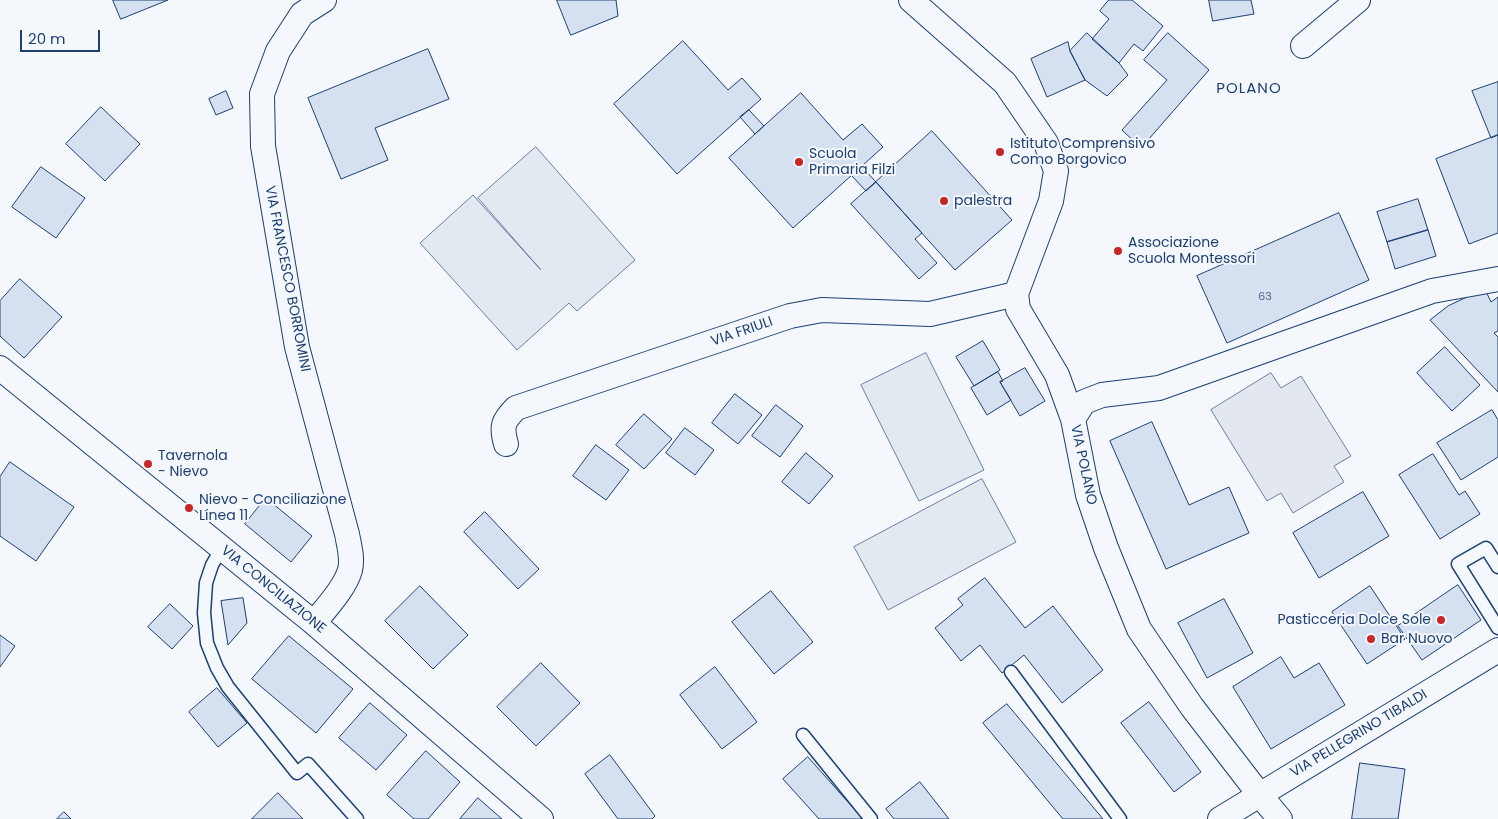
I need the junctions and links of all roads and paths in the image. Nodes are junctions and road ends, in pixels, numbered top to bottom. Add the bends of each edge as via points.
1 (324, 0) edge
2 (911, 0) edge
3 (1358, 0) edge
4 (1303, 46) dead end
5 (1498, 279) edge
6 (1016, 294) junction
7 (0, 368) edge
8 (1073, 419) junction
9 (506, 444) dead end
10 (222, 548) junction
11 (1498, 566) edge
12 (314, 623) junction
13 (1498, 628) edge
14 (1498, 650) edge
15 (1011, 672) dead end
16 (804, 735) dead end
17 (1259, 794) junction
18 (357, 819) edge
19 (541, 819) edge
20 (872, 819) edge
21 (1120, 819) edge
22 (1220, 819) edge
23 (1280, 819) edge

1 - 12 street, VIA FRANCESCO BORROMINI via 302,14 278,51 262,94 263,146 297,347 350,553 350,569
2 - 6 street via 1005,83 1046,143 1056,171 1051,201
3 - 4 street
5 - 8 street, VIA POLANO via 1432,291 1158,388 1102,394 1084,402
6 - 8 street via 1018,309 1057,375
6 - 9 street, VIA FRIULI via 930,314 822,310 790,316 516,408 502,431
7 - 10 street, VIA CONCILIAZIONE
8 - 17 street, VIA POLANO via 1088,495 1139,629 1192,707
10 - 12 street, VIA CONCILIAZIONE
10 - 18 lane via 206,583 204,612 207,643 217,668 228,687 297,772 308,764
11 - 13 lane via 1486,548 1458,564
12 - 19 street, VIA CONCILIAZIONE
14 - 17 street, VIA PELLEGRINO TIBALDI
15 - 21 lane
16 - 20 lane
17 - 22 street, VIA PELLEGRINO TIBALDI
17 - 23 street, VIA POLANO

